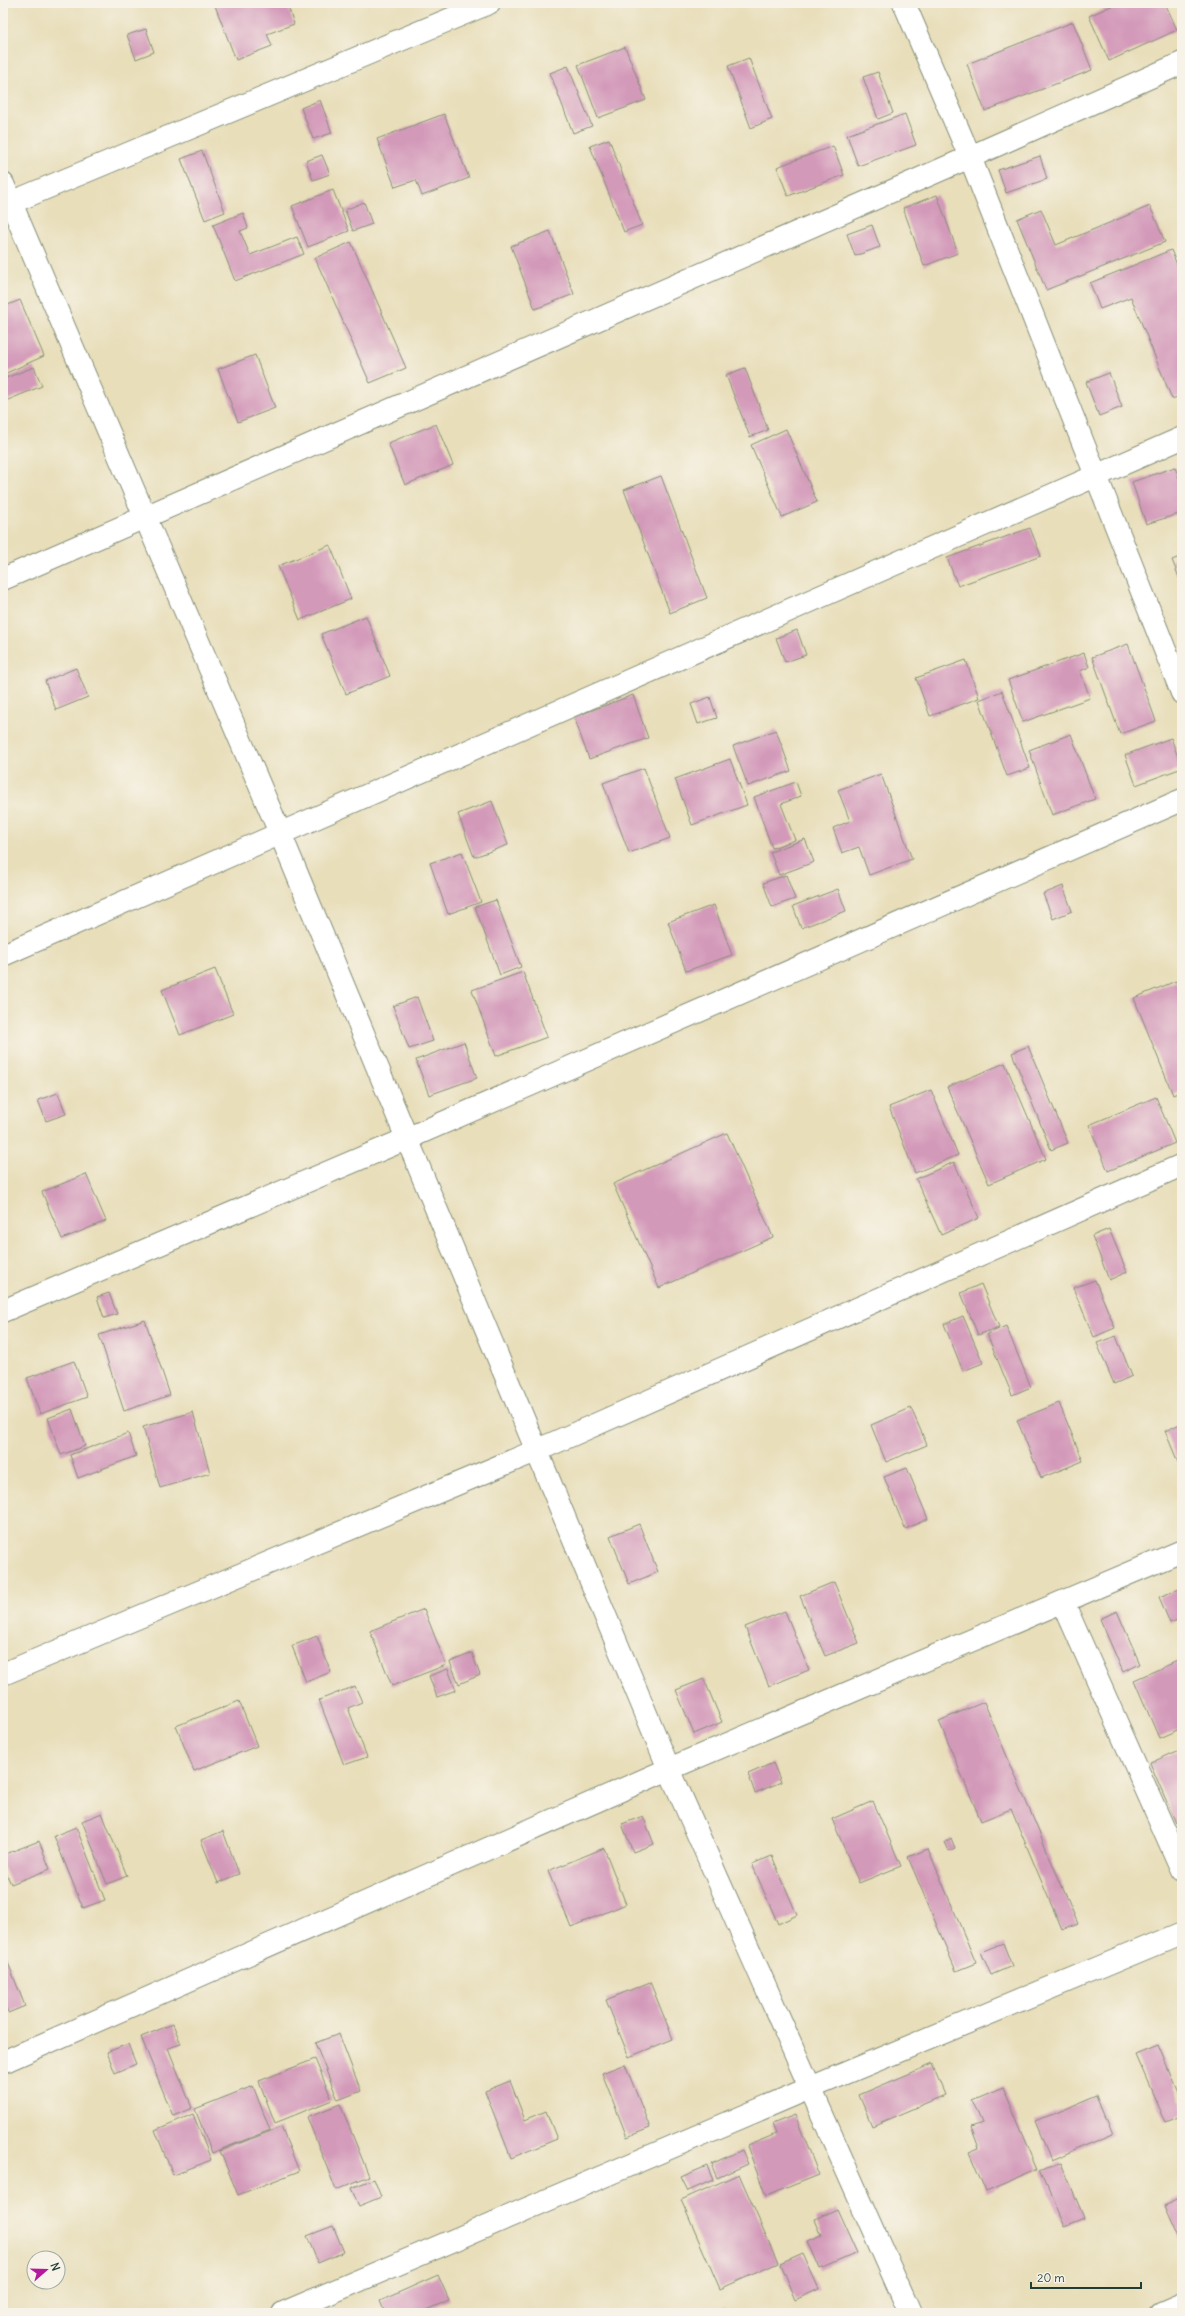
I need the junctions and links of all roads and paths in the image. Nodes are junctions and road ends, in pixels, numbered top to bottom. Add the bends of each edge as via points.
1 (489, 3) edge
2 (904, 3) edge
3 (1182, 63) edge
4 (970, 157) junction
5 (6, 198) edge
6 (1182, 438) edge
7 (1095, 476) junction
8 (145, 515) junction
9 (3, 579) edge
10 (1182, 693) edge
11 (1182, 800) edge
12 (280, 833) junction
13 (3, 955) edge
14 (406, 1139) junction
15 (1182, 1165) edge
16 (3, 1311) edge
17 (538, 1450) junction
18 (1182, 1551) edge
19 (1063, 1602) junction
20 (3, 1674) edge
21 (669, 1769) junction
22 (1182, 1870) edge
23 (1182, 1933) edge
24 (3, 2062) edge
25 (810, 2088) junction
26 (1182, 2304) edge
27 (283, 2313) edge
28 (910, 2313) edge
29 (1162, 2313) edge

1 - 5 street
2 - 4 street
3 - 4 street
4 - 7 street
4 - 8 street
5 - 8 street
6 - 7 street
7 - 10 street
7 - 12 street
8 - 9 street
8 - 12 street
11 - 14 street
12 - 13 street
12 - 14 street
14 - 16 street
14 - 17 street
15 - 17 street
17 - 20 street
17 - 21 street
18 - 19 street
19 - 21 street
19 - 22 street
21 - 24 street
21 - 25 street
23 - 25 street
25 - 27 street
25 - 28 street
26 - 29 street

